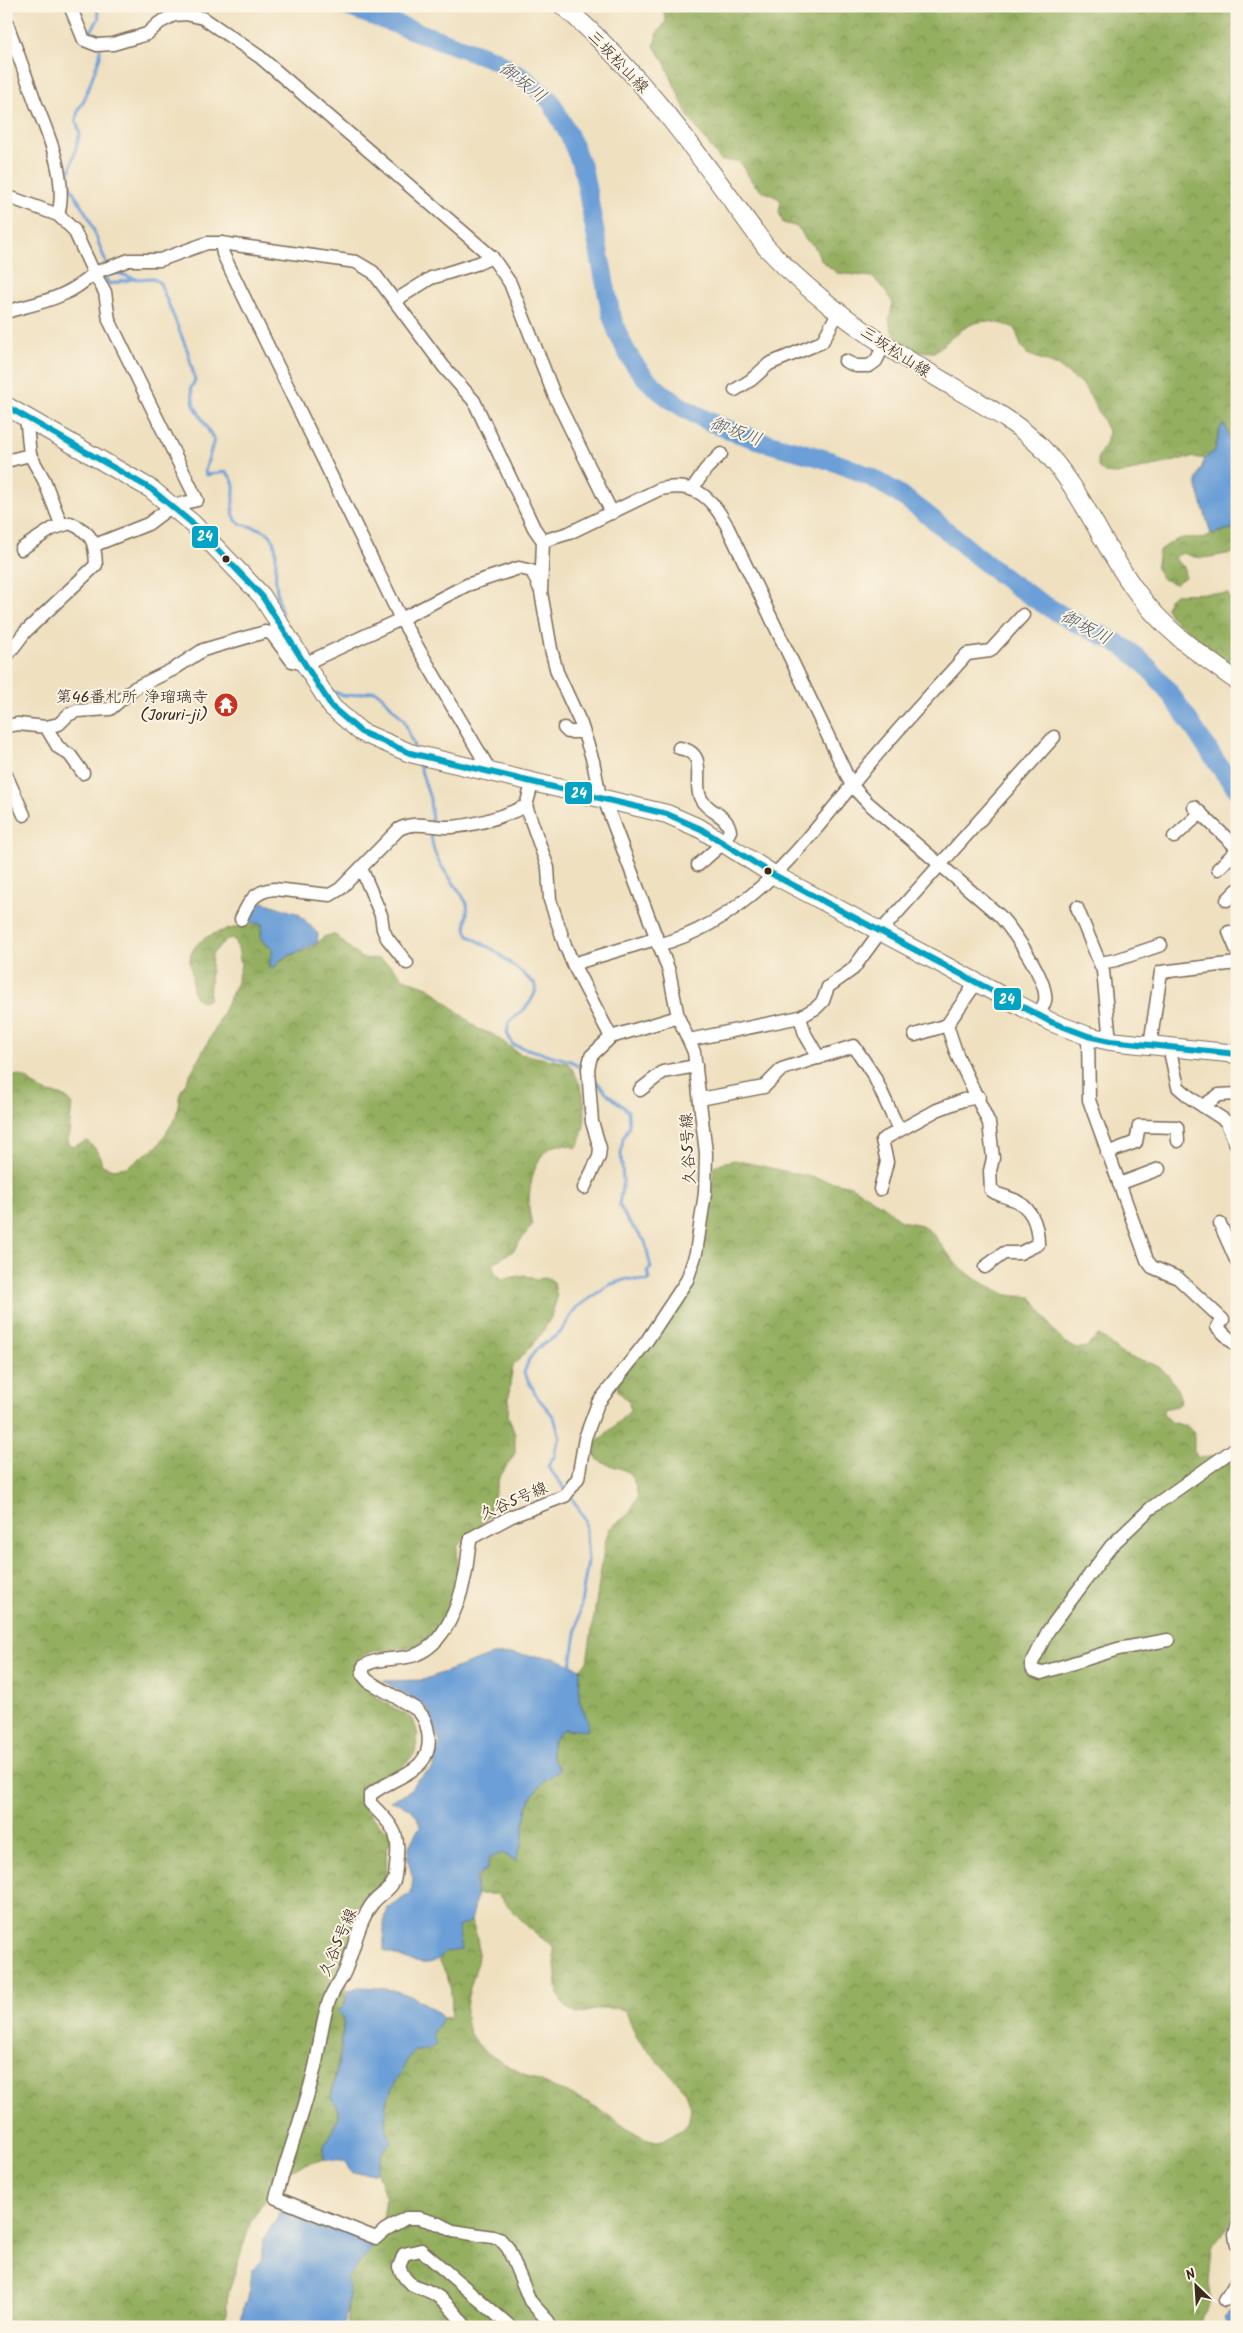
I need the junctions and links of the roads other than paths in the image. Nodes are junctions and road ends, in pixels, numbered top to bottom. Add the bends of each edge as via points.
1 (70, 6) edge
2 (563, 6) edge
3 (6, 21) edge
4 (6, 196) edge
5 (58, 215) junction
6 (221, 243) junction
7 (492, 257) junction
8 (94, 274) junction
9 (396, 300) junction
10 (6, 312) edge
11 (838, 313) junction
12 (884, 345) junction
13 (845, 361) dead end
14 (735, 390) dead end
15 (6, 406) edge
16 (26, 416) junction
17 (721, 454) dead end
18 (30, 455) junction
19 (6, 461) edge
20 (692, 489) junction
21 (172, 506) junction
22 (612, 513) junction
23 (61, 524) junction
24 (543, 540) junction
25 (95, 545) junction
26 (21, 550) dead end
27 (541, 592) junction
28 (1023, 615) dead end
29 (401, 620) junction
30 (6, 657) edge
31 (304, 664) junction
32 (1237, 681) edge
33 (6, 726) edge
34 (46, 728) junction
35 (564, 728) dead end
36 (583, 732) junction
37 (1054, 737) dead end
38 (679, 748) dead end
39 (83, 773) dead end
40 (492, 774) junction
41 (6, 775) edge
42 (532, 784) junction
43 (852, 786) junction
44 (604, 799) junction
45 (526, 806) junction
46 (24, 815) dead end
47 (1174, 836) dead end
48 (722, 844) junction
49 (1237, 849) edge
50 (698, 864) dead end
51 (940, 866) junction
52 (361, 868) junction
53 (1218, 869) dead end
54 (774, 875) junction
55 (1237, 890) edge
56 (1227, 900) dead end
57 (1077, 908) dead end
58 (240, 919) dead end
59 (880, 932) junction
60 (1229, 932) dead end
61 (657, 942) junction
62 (1161, 945) dead end
63 (1237, 951) edge
64 (1100, 962) junction
65 (407, 963) dead end
66 (1237, 963) edge
67 (573, 964) junction
68 (976, 983) junction
69 (1038, 1015) junction
70 (678, 1017) junction
71 (800, 1017) junction
72 (947, 1026) junction
73 (915, 1035) dead end
74 (1088, 1036) junction
75 (611, 1037) junction
76 (689, 1040) junction
77 (1110, 1041) junction
78 (1150, 1044) junction
79 (1169, 1047) junction
80 (1237, 1054) edge
81 (819, 1058) junction
82 (696, 1066) junction
83 (640, 1090) dead end
84 (1237, 1094) edge
85 (979, 1097) junction
86 (700, 1099) junction
87 (1203, 1106) junction
88 (899, 1130) junction
89 (1178, 1142) dead end
90 (1237, 1146) edge
91 (1107, 1154) junction
92 (1159, 1170) dead end
93 (1119, 1184) junction
94 (584, 1188) dead end
95 (880, 1189) dead end
96 (1220, 1224) dead end
97 (1233, 1266) edge
98 (985, 1267) dead end
99 (1237, 1346) edge
100 (1237, 1447) edge
101 (1168, 1640) dead end
102 (1237, 2227) edge
103 (1237, 2245) edge
104 (1237, 2281) edge
105 (1225, 2300) dead end
106 (466, 2327) edge
107 (511, 2327) edge
108 (547, 2327) edge

1 - 7 street via 84,40 97,45 147,34 174,15 196,15 206,20 260,57
2 - 11 main road, 三坂松山線 via 615,54 668,113 766,247 804,286
3 - 5 street via 51,139 60,184
4 - 5 street
5 - 8 street via 74,230
6 - 8 street via 207,243 160,260 128,260
6 - 9 street via 356,262 373,272
6 - 29 street via 223,254
7 - 9 street via 431,278
7 - 22 street via 510,283 556,397
8 - 10 street via 63,296
8 - 21 street via 104,292 110,320 197,500
9 - 24 street via 444,367 474,401 534,528
11 - 12 main road, 三坂松山線
11 - 14 street via 822,342 769,364
12 - 13 street via 876,361 869,366 856,366
12 - 32 main road, 三坂松山線 via 993,409 1040,446 1074,486 1119,567 1151,611 1184,643
15 - 16 main road
16 - 18 street
16 - 21 main road via 116,468
17 - 20 street
18 - 19 street
18 - 23 street via 44,480
20 - 22 street via 672,486 660,489
20 - 43 street via 710,500 726,524
21 - 25 street via 148,524
21 - 31 main road via 262,596
22 - 24 street via 569,534
23 - 25 street via 81,527
23 - 26 street
24 - 27 street
25 - 30 street via 96,565 25,632
27 - 29 street via 532,571 519,568 467,586
27 - 36 street, 久谷5号線 via 557,672
28 - 43 street via 990,651 967,654
29 - 31 street
29 - 40 street
31 - 34 street via 292,661 271,633 246,636 203,650 135,688 110,709 77,711 59,724
31 - 40 main road via 332,707 361,732 410,753
33 - 34 street via 18,724
34 - 39 street via 58,747 70,755
35 - 36 street via 568,732
36 - 44 street, 久谷5号線 via 600,797
37 - 51 street
38 - 48 street via 686,749 698,763 700,799 712,812 727,820 730,831
40 - 42 main road
41 - 46 street
42 - 44 main road
42 - 45 street
43 - 51 street
43 - 54 street
44 - 48 main road via 667,814
44 - 61 street, 久谷5号線
45 - 52 street via 481,823 450,827 406,826
45 - 67 street via 548,868 550,900
47 - 49 street via 1198,810
48 - 50 street
48 - 54 main road
49 - 53 street
51 - 59 street
51 - 69 street via 1000,916 1017,936 1044,990 1045,1001
52 - 58 street via 330,895 265,890 250,900
52 - 65 street via 387,938
54 - 59 main road
54 - 61 street via 712,924 674,941
55 - 56 street
57 - 64 street
59 - 68 main road
59 - 71 street via 853,969 828,987 816,1008
60 - 63 street
61 - 67 street
61 - 70 street, 久谷5号線 via 669,971
62 - 64 street
64 - 77 street
66 - 78 street via 1161,972
67 - 75 street
68 - 69 main road
68 - 72 street
69 - 74 main road
70 - 75 street
70 - 76 street, 久谷5号線
71 - 76 street
71 - 81 street via 805,1034
72 - 73 street
72 - 85 street
74 - 77 main road
74 - 91 street via 1089,1100
75 - 94 street via 591,1056 588,1073 592,1122 600,1148
76 - 82 street, 久谷5号線
77 - 78 main road
78 - 79 main road
79 - 80 main road
79 - 87 street via 1178,1087
81 - 86 street via 782,1069 764,1087
81 - 88 street via 854,1046 874,1076
82 - 83 street via 662,1072
82 - 86 street, 久谷5号線
84 - 87 street via 1218,1095
85 - 88 street via 937,1110
85 - 98 street via 987,1115 992,1141 991,1190 996,1195 1011,1198 1032,1213 1038,1240 1038,1244 1020,1253 1004,1253
86 - 108 street, 久谷5号線 via 706,1185 696,1253 686,1280 668,1312 598,1403 584,1438 578,1478 568,1492 471,1538 460,1596 440,1636 418,1654 369,1662 363,1667 363,1675 368,1681 423,1715 429,1736 428,1752 424,1762 370,1795 370,1803 395,1830 398,1845 395,1878 363,1918 342,1979 329,2000 303,2115 276,2198 376,2238 406,2218 419,2218 453,2231 499,2238 508,2248 530,2301 548,2321
87 - 90 street via 1226,1121
88 - 95 street via 882,1140 887,1162
89 - 91 street via 1177,1127 1139,1126 1136,1142
91 - 93 street
92 - 93 street
93 - 99 street via 1152,1267 1178,1278 1223,1320 1216,1327
96 - 97 street
100 - 101 street via 1151,1508 1111,1546 1048,1631 1031,1665 1033,1670 1041,1673 1118,1649
102 - 103 street
104 - 105 street
106 - 107 street via 442,2299 404,2279 399,2267 404,2254 421,2250

